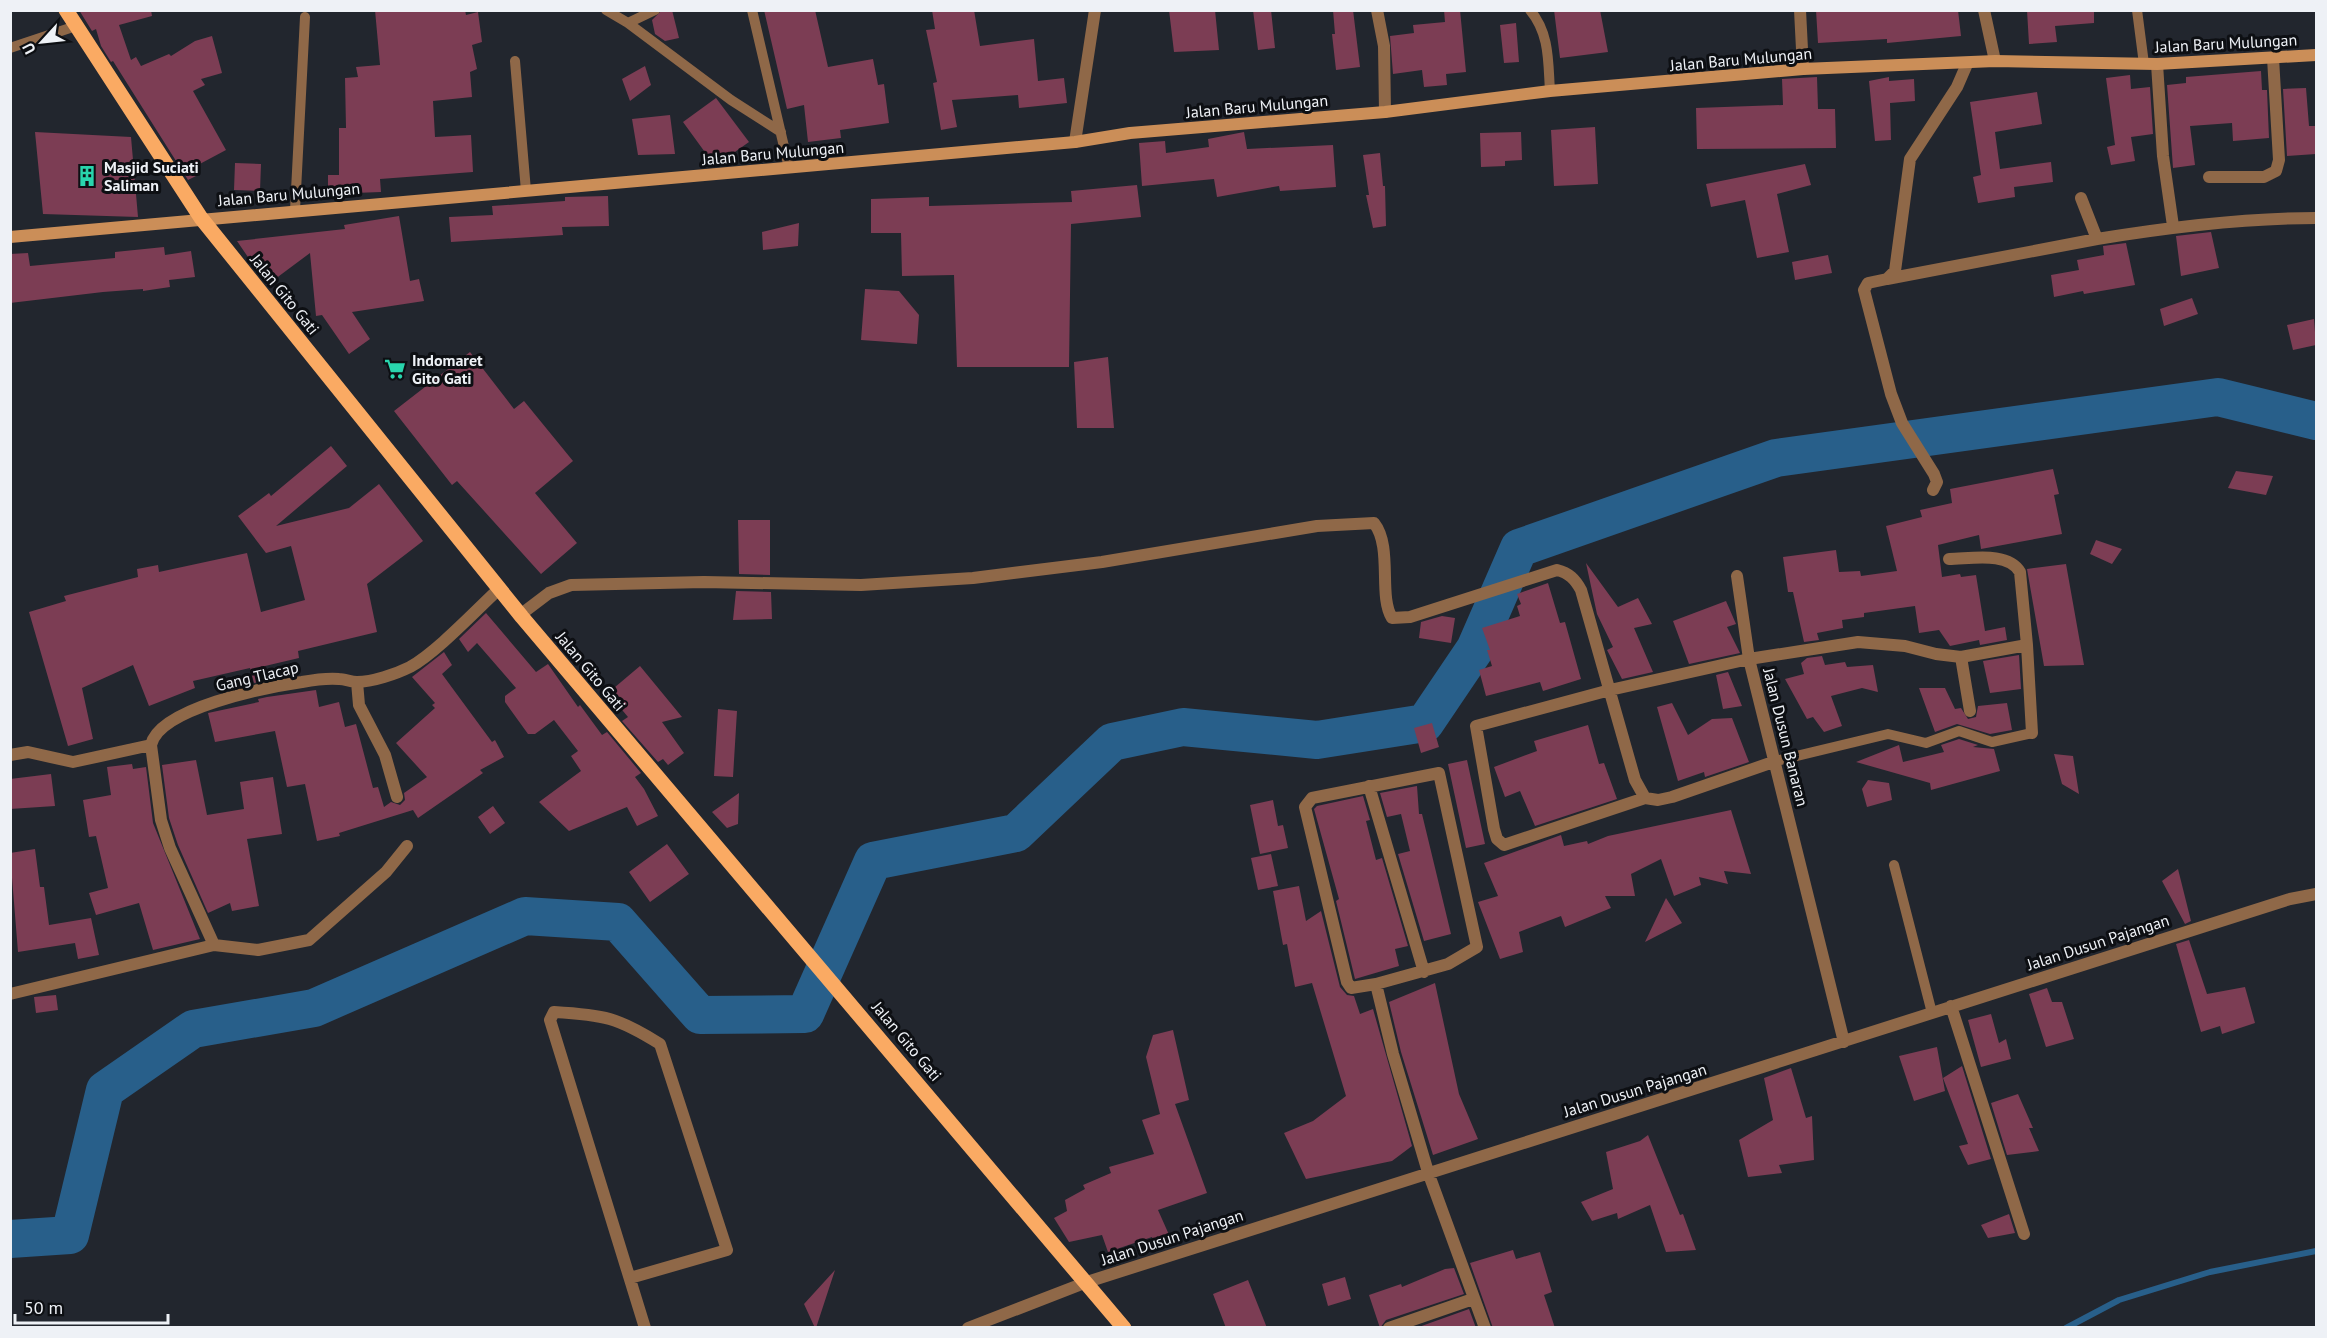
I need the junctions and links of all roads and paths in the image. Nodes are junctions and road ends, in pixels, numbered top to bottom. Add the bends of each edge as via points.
1 (66, 10) edge
2 (606, 10) edge
3 (655, 10) edge
4 (752, 10) edge
5 (1095, 10) edge
6 (1377, 10) edge
7 (1530, 10) edge
8 (1800, 10) edge
9 (1984, 10) edge
10 (2137, 10) edge
11 (305, 17) dead end
12 (628, 22) junction
13 (76, 26) junction
14 (10, 48) edge
15 (2316, 55) edge
16 (2273, 58) junction
17 (515, 61) dead end
18 (1995, 61) junction
19 (1967, 64) junction
20 (2144, 64) junction
21 (2157, 64) junction
22 (1803, 69) junction
23 (1550, 92) junction
24 (1385, 112) junction
25 (781, 132) junction
26 (1075, 142) junction
27 (789, 168) junction
28 (2209, 177) dead end
29 (526, 190) junction
30 (2081, 198) dead end
31 (295, 210) junction
32 (201, 218) junction
33 (2316, 218) edge
34 (2173, 226) junction
35 (10, 237) edge
36 (2097, 238) junction
37 (1887, 279) junction
38 (1933, 490) dead end
39 (1948, 559) dead end
40 (1737, 576) dead end
41 (500, 588) junction
42 (520, 615) junction
43 (2027, 645) junction
44 (1961, 657) junction
45 (1749, 659) junction
46 (357, 682) junction
47 (1610, 690) junction
48 (1970, 711) dead end
49 (2032, 733) joint
50 (151, 745) junction
51 (10, 755) edge
52 (1776, 761) junction
53 (1369, 786) junction
54 (397, 797) dead end
55 (1645, 798) junction
56 (407, 846) dead end
57 (1894, 865) dead end
58 (2316, 894) edge
59 (214, 945) junction
60 (1424, 972) junction
61 (1376, 984) junction
62 (10, 994) edge
63 (1951, 1006) junction
64 (1932, 1013) junction
65 (1844, 1042) junction
66 (1428, 1172) junction
67 (2024, 1234) dead end
68 (630, 1278) junction
69 (1087, 1282) junction
70 (1473, 1299) junction
71 (645, 1328) edge
72 (968, 1328) edge
73 (1124, 1328) edge
74 (1389, 1328) edge
75 (1485, 1328) edge

1 - 13 main road, Jalan Gito Gati
2 - 12 lane
3 - 12 lane
4 - 25 lane
5 - 26 street
6 - 24 street via 1384,46
7 - 23 lane via 1547,45
8 - 22 street
9 - 18 street
10 - 20 lane
11 - 31 lane
12 - 25 lane via 731,100
13 - 14 lane
13 - 32 main road, Jalan Gito Gati
15 - 16 main road, Jalan Baru Mulungan
16 - 21 main road, Jalan Baru Mulungan
16 - 28 street via 2279,159 2276,171 2264,177
17 - 29 lane
18 - 19 main road, Jalan Baru Mulungan
18 - 20 main road, Jalan Baru Mulungan
19 - 22 main road, Jalan Baru Mulungan
19 - 37 street via 1957,87 1910,159 1898,259 1895,271
20 - 21 main road, Jalan Baru Mulungan
21 - 34 street via 2163,156
22 - 23 main road, Jalan Baru Mulungan
23 - 24 main road, Jalan Baru Mulungan
24 - 26 main road, Jalan Baru Mulungan via 1130,133
25 - 27 lane
26 - 27 main road, Jalan Baru Mulungan
27 - 29 main road, Jalan Baru Mulungan
29 - 31 main road, Jalan Baru Mulungan
30 - 36 street
31 - 32 main road, Jalan Baru Mulungan
32 - 35 main road, Jalan Baru Mulungan
32 - 41 main road, Jalan Gito Gati
33 - 34 street
34 - 36 street
36 - 37 street
37 - 38 street via 1868,283 1864,294 1891,394 1902,423 1934,474 1937,482
39 - 43 street via 2003,560 2016,564
40 - 45 street
41 - 42 main road, Jalan Gito Gati
41 - 46 street, Gang Tlacap via 410,667
42 - 47 street via 549,593 571,585 861,585 973,578 1102,562 1317,526 1374,523 1380,530 1392,618 1410,617 1557,570 1567,573 1581,590
42 - 69 main road, Jalan Gito Gati
43 - 44 street, Jalan Dusun Banaran
43 - 49 street
44 - 45 street, Jalan Dusun Banaran via 1873,642
44 - 48 street
45 - 47 street
45 - 52 street, Jalan Dusun Banaran
46 - 50 street, Gang Tlacap via 302,682 210,704 164,724 153,735
46 - 54 street via 359,705 385,754
47 - 55 street via 1635,780
47 - 55 street via 1476,726 1494,830 1504,845 1516,843
49 - 52 lane via 1992,742 1959,731 1926,743 1888,734
50 - 51 street via 73,762 28,752
50 - 59 street via 161,820
52 - 55 street via 1672,797
52 - 65 street, Jalan Dusun Banaran
53 - 60 street
53 - 60 street via 1439,773 1478,943 1473,951
53 - 61 street via 1312,798 1305,807 1347,982 1351,988
56 - 59 street via 386,872 309,940 258,950
57 - 64 lane
58 - 63 street, Jalan Dusun Pajangan
59 - 62 street
60 - 61 street
61 - 66 street
63 - 64 street, Jalan Dusun Pajangan
63 - 67 street
64 - 65 street, Jalan Dusun Pajangan
65 - 66 street, Jalan Dusun Pajangan
66 - 69 street, Jalan Dusun Pajangan
66 - 70 street
68 - 68 street via 550,1020 554,1012 603,1016 660,1044 727,1250
68 - 71 street
69 - 72 street, Jalan Dusun Pajangan
69 - 73 main road, Jalan Gito Gati
70 - 74 street
70 - 75 street

